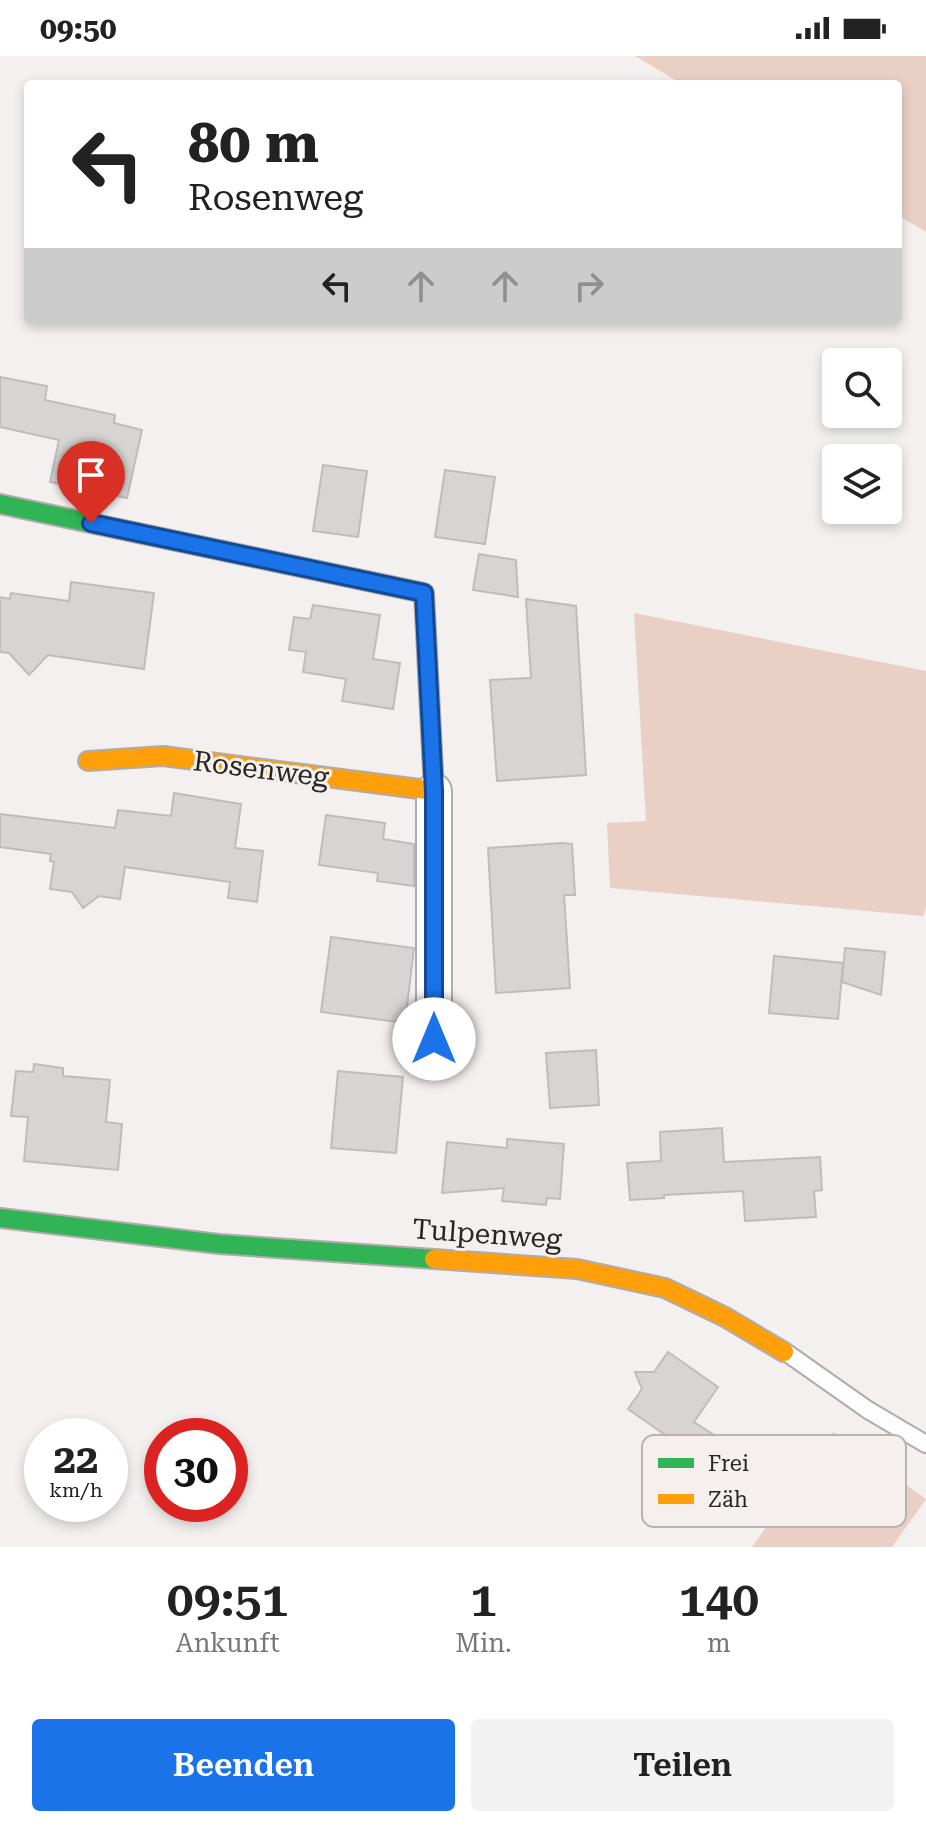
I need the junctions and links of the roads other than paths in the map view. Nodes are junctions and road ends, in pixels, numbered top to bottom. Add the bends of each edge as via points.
1 (0, 504) edge
2 (88, 761) dead end
3 (434, 791) junction
4 (434, 1039) dead end
5 (0, 1218) edge
6 (784, 1352) joint
7 (926, 1444) edge

1 - 3 street via 424,593
2 - 3 street, Rosenweg via 163,756
3 - 4 street
5 - 6 street, Tulpenweg via 219,1244 577,1269 665,1288
6 - 7 lane, Tulpenweg

